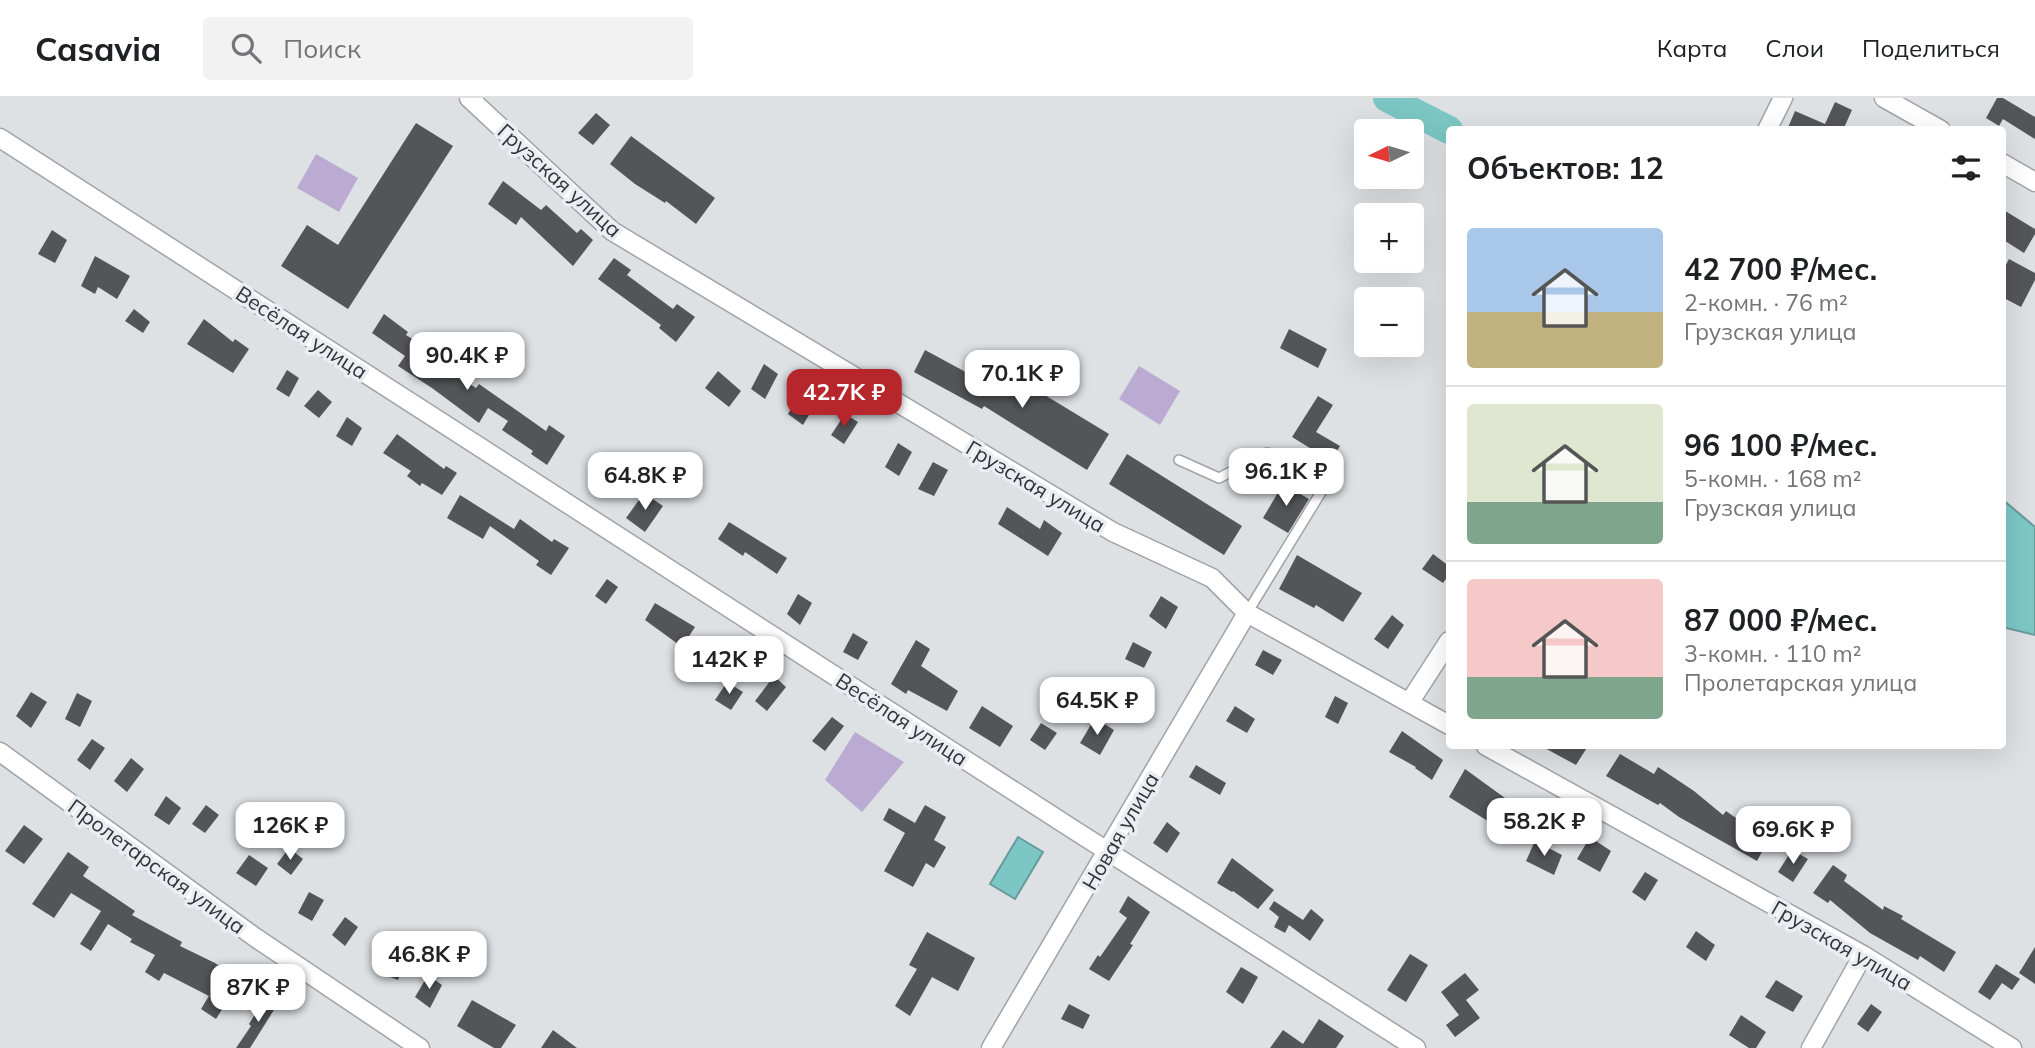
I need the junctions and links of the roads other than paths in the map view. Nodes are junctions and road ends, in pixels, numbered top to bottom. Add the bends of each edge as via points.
1 (469, 98) edge
2 (1783, 98) edge
3 (1884, 98) edge
4 (1769, 126) edge
5 (1934, 126) edge
6 (0, 138) edge
7 (2006, 165) edge
8 (2035, 182) edge
9 (1179, 460) dead end
10 (1247, 613) junction
11 (1446, 646) edge
12 (1409, 703) junction
13 (1446, 723) edge
14 (1491, 749) edge
15 (0, 752) edge
16 (1108, 852) junction
17 (1863, 955) junction
18 (420, 1048) edge
19 (991, 1048) edge
20 (1416, 1048) edge
21 (1811, 1048) edge
22 (2012, 1048) edge

1 - 10 street, Грузская улица via 612,231 1113,532 1212,578
2 - 4 street
3 - 5 street
6 - 16 street, Весёлая улица
7 - 8 street
9 - 10 lane via 1219,478 1268,453 1295,460 1326,484
10 - 12 street, Грузская улица
10 - 16 street, Новая улица
11 - 12 street
12 - 13 street, Грузская улица
14 - 17 street, Грузская улица
15 - 18 street, Пролетарская улица via 256,937
16 - 19 street, Новая улица
16 - 20 street, Весёлая улица
17 - 21 street
17 - 22 street, Грузская улица

